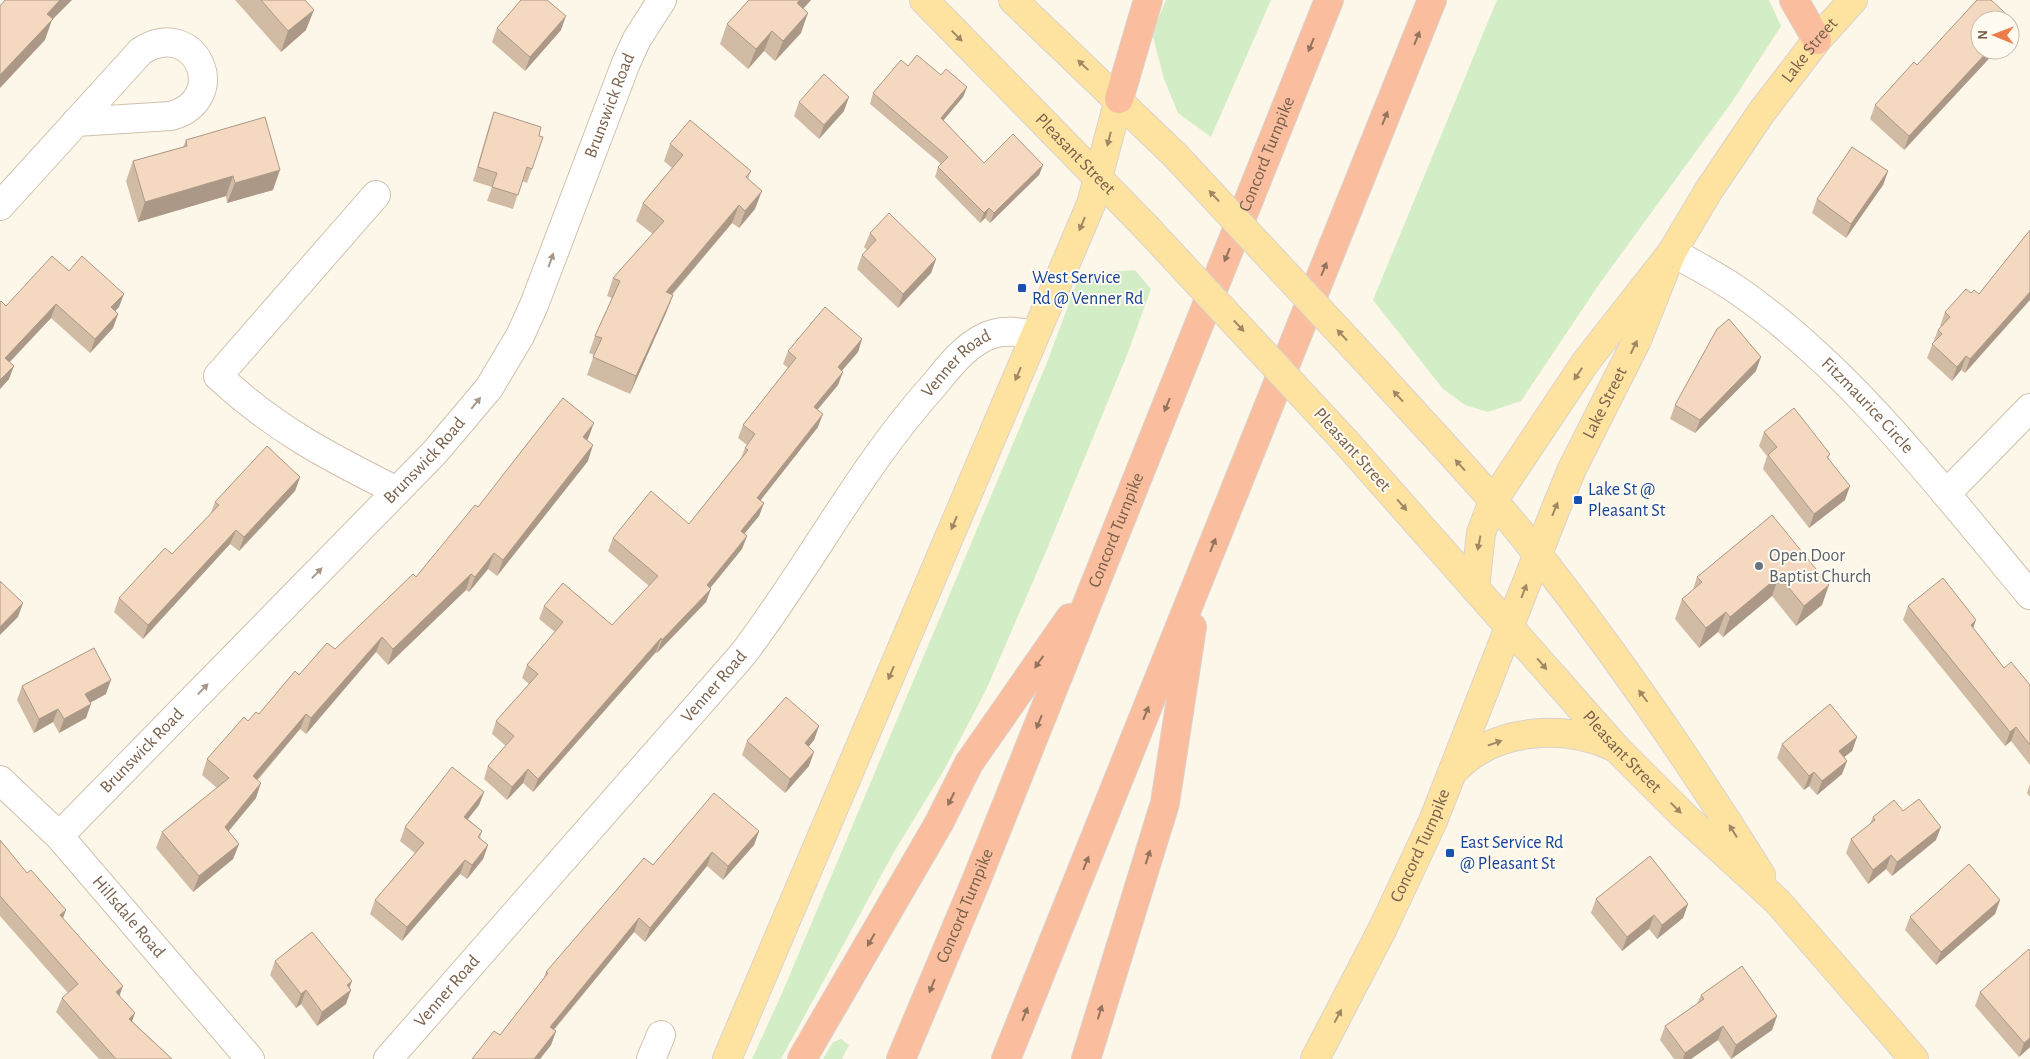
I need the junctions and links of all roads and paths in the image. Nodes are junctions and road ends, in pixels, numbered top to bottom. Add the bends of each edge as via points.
1 (662, 0) edge
2 (924, 0) edge
3 (1013, 0) edge
4 (1148, 0) edge
5 (1329, 0) edge
6 (1432, 0) edge
7 (1794, 0) edge
8 (1852, 0) edge
9 (1817, 40) junction
10 (1119, 99) junction
11 (76, 122) dead end
12 (1099, 179) junction
13 (376, 195) dead end
14 (0, 206) edge
15 (1672, 252) junction
16 (1034, 336) junction
17 (2030, 408) edge
18 (397, 491) junction
19 (1946, 494) junction
20 (1493, 501) junction
21 (1538, 555) junction
22 (1199, 579) junction
23 (1097, 580) junction
24 (1475, 588) junction
25 (2030, 595) edge
26 (1510, 628) junction
27 (1617, 748) junction
28 (1455, 770) junction
29 (0, 780) edge
30 (59, 836) junction
31 (1778, 902) junction
32 (250, 1059) edge
33 (388, 1059) edge
34 (727, 1059) edge
35 (802, 1059) edge
36 (901, 1059) edge
37 (1006, 1059) edge
38 (1086, 1059) edge
39 (1315, 1059) edge
40 (1914, 1059) edge

18 -> 1 street, Brunswick Road via 472,410 509,357 534,305 626,63
2 -> 12 main road, Pleasant Street
10 -> 3 main road, Pleasant Street
4 - 10 highway
5 -> 23 highway, Concord Turnpike
22 -> 6 highway
7 - 9 highway
8 - 9 main road, Lake Street
9 - 15 main road, Lake Street via 1748,132
10 -> 12 main road
20 -> 10 main road, Pleasant Street, bridge via 1376,370
11 - 14 street
12 -> 16 main road
12 -> 24 main road, Pleasant Street, bridge via 1346,442
13 - 18 street via 218,376 291,435
15 - 19 street, Fitzmaurice Circle via 1742,294 1800,341 1879,417
15 -> 20 main road, Lake Street via 1585,362
21 -> 15 main road, Lake Street via 1572,470 1637,340
16 - 33 street, Venner Road via 1007,332 982,338 960,356 928,391 875,457 743,654
16 -> 34 main road
17 - 19 street
30 -> 18 street, Brunswick Road
19 - 25 street, Fitzmaurice Circle
20 - 21 main road, Pleasant Street
20 -> 24 main road, Lake Street via 1480,541
26 -> 21 main road, Lake Street
31 -> 21 main road, Pleasant Street via 1683,752
37 -> 22 highway
38 -> 22 highway via 1165,803
23 -> 35 highway via 969,762 939,823
23 -> 36 highway, Concord Turnpike
24 - 26 main road, Pleasant Street
26 -> 27 main road, Pleasant Street
26 - 28 main road, Concord Turnpike
28 -> 27 main road via 1484,747 1509,738 1535,734 1576,734
27 -> 31 main road, Pleasant Street via 1703,834
39 -> 28 main road, Concord Turnpike via 1391,912
29 - 30 street, Hillsdale Road
30 - 32 street, Hillsdale Road
31 - 40 main road, Pleasant Street

